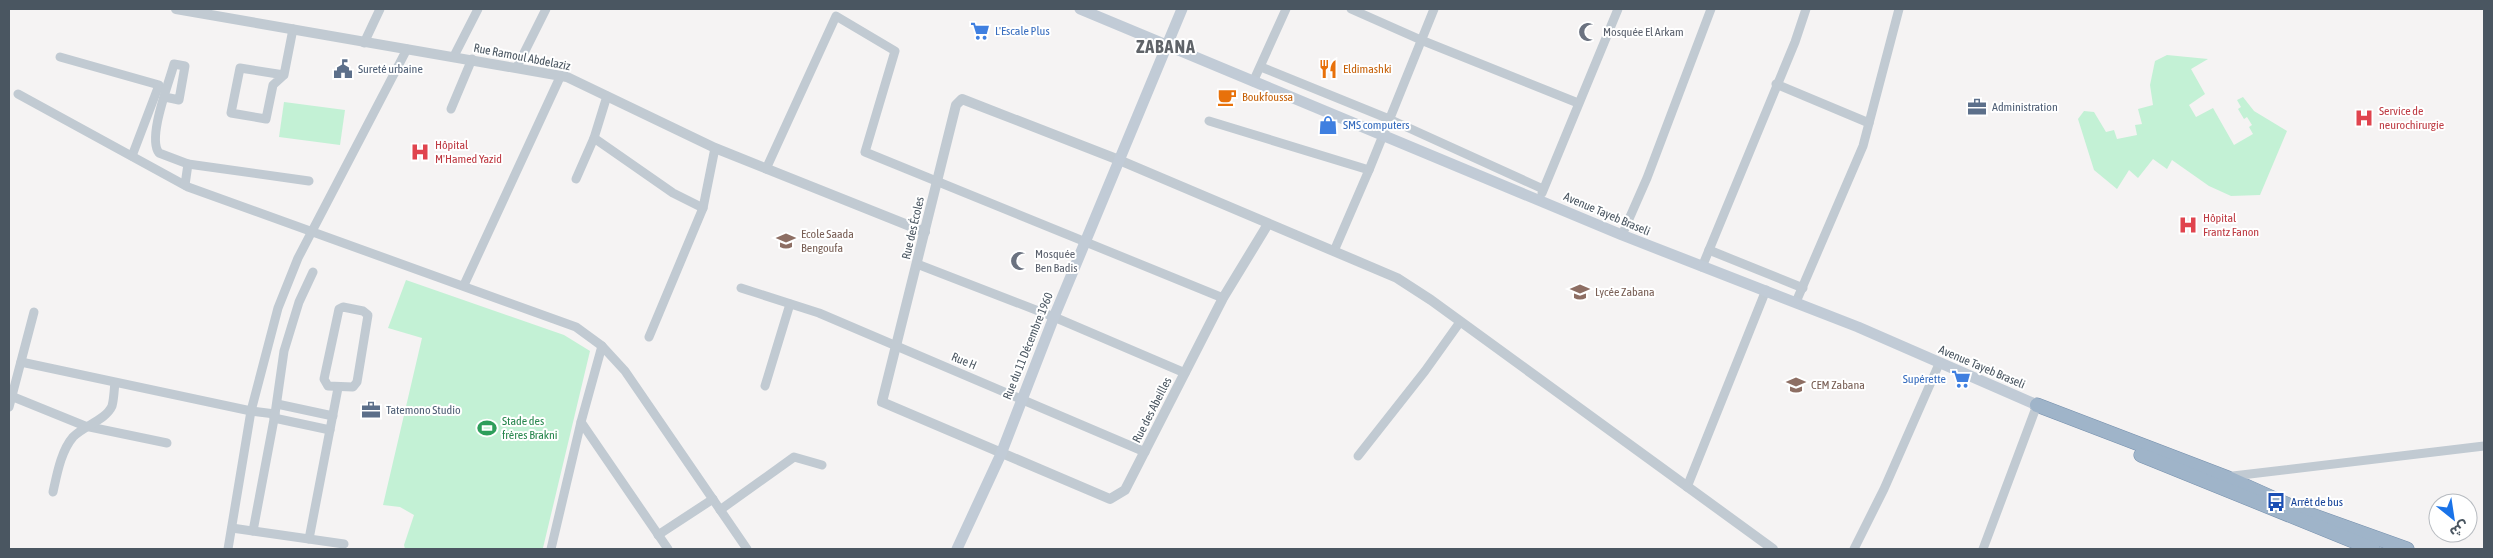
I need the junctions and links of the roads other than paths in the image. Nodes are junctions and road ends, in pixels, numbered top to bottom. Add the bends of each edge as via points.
1 (182, 9) edge
2 (380, 9) edge
3 (478, 9) edge
4 (546, 9) edge
5 (1080, 9) edge
6 (1182, 9) edge
7 (1286, 9) edge
8 (1351, 9) edge
9 (1434, 9) edge
10 (1711, 9) edge
11 (1806, 9) edge
12 (1900, 9) edge
13 (1614, 10) edge
14 (293, 29) junction
15 (1421, 40) junction
16 (364, 43) junction
17 (1168, 44) junction
18 (407, 50) junction
19 (60, 56) dead end
20 (454, 56) junction
21 (472, 59) junction
22 (1261, 66) junction
23 (517, 67) junction
24 (284, 75) junction
25 (560, 76) junction
26 (1253, 82) junction
27 (1776, 84) junction
28 (18, 94) dead end
29 (608, 96) junction
30 (165, 97) dead end
31 (1578, 103) junction
32 (451, 109) dead end
33 (1390, 119) junction
34 (1209, 121) dead end
35 (1869, 123) junction
36 (1383, 136) junction
37 (594, 138) junction
38 (715, 148) junction
39 (132, 156) junction
40 (1119, 160) junction
41 (188, 164) junction
42 (766, 170) junction
43 (1370, 170) junction
44 (576, 179) dead end
45 (309, 181) dead end
46 (937, 181) junction
47 (184, 185) junction
48 (1541, 194) junction
49 (703, 208) junction
50 (1268, 224) junction
51 (312, 232) junction
52 (924, 232) junction
53 (1622, 235) junction
54 (1086, 241) junction
55 (1709, 250) junction
56 (1334, 251) junction
57 (917, 264) junction
58 (1702, 267) junction
59 (313, 272) dead end
60 (464, 285) junction
61 (741, 288) dead end
62 (1803, 288) junction
63 (1766, 290) junction
64 (1223, 298) junction
65 (1796, 302) junction
66 (790, 304) junction
67 (34, 312) dead end
68 (1054, 317) junction
69 (1460, 322) junction
70 (649, 336) dead end
71 (897, 345) junction
72 (602, 346) junction
73 (21, 362) junction
74 (1939, 364) junction
75 (1185, 373) junction
76 (115, 383) junction
77 (765, 386) dead end
78 (338, 388) junction
79 (11, 396) junction
80 (1022, 399) junction
81 (2037, 406) junction
82 (9, 407) edge
83 (251, 411) junction
84 (275, 412) junction
85 (332, 416) junction
86 (581, 422) junction
87 (85, 426) junction
88 (330, 430) junction
89 (167, 443) dead end
90 (2484, 446) edge
91 (1144, 452) junction
92 (1001, 454) junction
93 (1358, 456) dead end
94 (822, 465) dead end
95 (2224, 483) junction
96 (1687, 487) junction
97 (52, 492) dead end
98 (713, 499) junction
99 (720, 510) junction
100 (966, 526) junction
101 (232, 528) junction
102 (253, 530) junction
103 (658, 535) junction
104 (309, 540) junction
105 (344, 544) dead end
106 (228, 549) edge
107 (551, 549) edge
108 (668, 549) edge
109 (747, 549) edge
110 (951, 549) edge
111 (957, 549) edge
112 (963, 549) edge
113 (1773, 549) edge
114 (1854, 549) edge
115 (1983, 549) edge
116 (2373, 549) edge
117 (2407, 549) edge

1 - 14 street, Rue Ramoul Abdelaziz
2 - 16 street
3 - 20 street
4 - 23 street
5 - 17 main road, Avenue Tayeb Braseli
6 - 17 main road, Rue du 11 Décembre 1960
7 - 22 street
8 - 15 street
9 - 15 street
10 - 53 street
11 - 27 street
12 - 35 street
13 - 31 street
14 - 16 street, Rue Ramoul Abdelaziz
14 - 24 street
15 - 31 street
15 - 33 street
16 - 18 street, Rue Ramoul Abdelaziz
17 - 26 main road, Avenue Tayeb Braseli
17 - 40 main road, Rue du 11 Décembre 1960
18 - 20 street, Rue Ramoul Abdelaziz
18 - 51 street
19 - 39 street via 159,85
20 - 21 street, Rue Ramoul Abdelaziz
21 - 23 street, Rue Ramoul Abdelaziz
21 - 32 street
22 - 26 street
22 - 33 street
23 - 25 street, Rue Ramoul Abdelaziz
24 - 24 street via 273,85 266,119 231,113 240,68
25 - 29 street, Rue Ramoul Abdelaziz
25 - 60 street
26 - 36 main road, Avenue Tayeb Braseli
27 - 35 street
27 - 55 street
28 - 39 street
29 - 37 street
29 - 38 street, Rue Ramoul Abdelaziz via 645,117
30 - 41 street via 155,135 156,148 166,156
31 - 48 street
33 - 36 street
33 - 48 street
34 - 43 street
35 - 62 street via 1848,186
36 - 43 street
36 - 48 main road, Avenue Tayeb Braseli
37 - 44 street
37 - 49 street via 673,193
38 - 42 street, Rue Ramoul Abdelaziz
38 - 49 street
39 - 47 street
40 - 46 street, Rue des Écoles via 962,99 956,105
40 - 50 street
40 - 54 main road, Rue du 11 Décembre 1960
41 - 45 street
41 - 47 street
42 - 46 street via 836,16 895,50 865,152
42 - 52 street, Rue Ramoul Abdelaziz
43 - 56 street
46 - 52 street, Rue des Écoles
46 - 54 street
47 - 51 street
48 - 53 main road, Avenue Tayeb Braseli
49 - 70 street
50 - 56 street
50 - 64 street, Rue des Abeilles
51 - 60 street
51 - 83 street via 278,308
52 - 57 street, Rue des Écoles
53 - 58 main road, Avenue Tayeb Braseli
54 - 64 street
54 - 68 main road, Rue du 11 Décembre 1960
55 - 58 street
55 - 62 street
56 - 69 street via 1397,278
57 - 68 street
57 - 71 street, Rue des Écoles
58 - 63 main road, Avenue Tayeb Braseli
59 - 84 street via 284,351
60 - 72 street via 576,327
61 - 66 street, Rue H
62 - 65 street
63 - 65 main road, Avenue Tayeb Braseli
63 - 96 street
64 - 75 street, Rue des Abeilles
65 - 74 main road, Avenue Tayeb Braseli
66 - 71 street, Rue H
66 - 77 street
67 - 73 street
68 - 75 street
68 - 80 main road, Rue du 11 Décembre 1960
69 - 93 street
69 - 96 street
71 - 80 street, Rue H
71 - 92 street, Rue des Écoles via 882,402
72 - 86 street
72 - 98 street via 625,371
73 - 76 street
73 - 79 street
74 - 81 main road, Avenue Tayeb Braseli
74 - 114 street
75 - 91 street, Rue des Abeilles
76 - 83 street
76 - 87 street via 112,406 105,415
78 - 78 street via 328,386 324,379 339,309 343,307 368,315 357,382 353,387
78 - 85 street
79 - 82 street
79 - 87 street
80 - 91 street, Rue H
80 - 92 main road, Rue du 11 Décembre 1960
81 - 95 highway
81 - 115 street
83 - 84 street
83 - 101 street
84 - 85 street
84 - 88 street
84 - 102 street
85 - 88 street
86 - 103 street
86 - 107 street
87 - 89 street
87 - 97 street via 72,438 62,456
88 - 104 street
90 - 95 street
91 - 92 street, Rue des Abeilles via 1125,490 1110,499
92 - 100 main road, Rue du 11 Décembre 1960
94 - 99 street via 794,457
95 - 116 highway
95 - 117 highway
96 - 113 street
98 - 99 street
98 - 103 street
99 - 109 street
100 - 110 main road, Rue du 11 Décembre 1960
100 - 111 main road, Rue du 11 Décembre 1960
100 - 112 main road, Rue du 11 Décembre 1960
101 - 102 street
101 - 106 street
102 - 104 street
103 - 108 street
104 - 105 street

